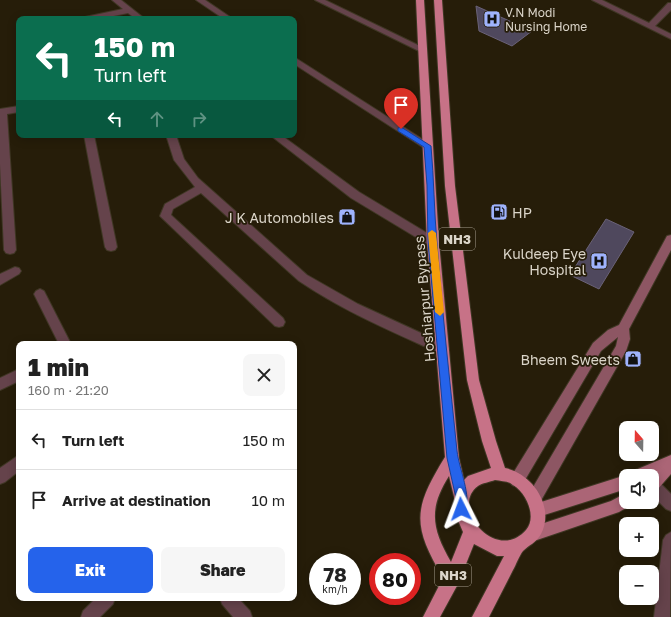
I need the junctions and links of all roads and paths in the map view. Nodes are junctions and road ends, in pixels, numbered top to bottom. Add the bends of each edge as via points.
1 (116, 0) edge
2 (200, 0) edge
3 (217, 0) edge
4 (319, 0) edge
5 (420, 0) edge
6 (438, 0) edge
7 (596, 0) edge
8 (207, 5) junction
9 (671, 5) edge
10 (130, 10) junction
11 (102, 16) edge
12 (137, 16) edge
13 (225, 16) edge
14 (650, 27) junction
15 (671, 37) edge
16 (422, 49) junction
17 (297, 62) edge
18 (16, 110) edge
19 (1, 112) edge
20 (90, 138) edge
21 (173, 138) edge
22 (279, 138) edge
23 (427, 146) junction
24 (431, 185) junction
25 (450, 186) junction
26 (202, 188) junction
27 (671, 239) edge
28 (432, 242) junction
29 (111, 247) dead end
30 (10, 250) dead end
31 (15, 272) dead end
32 (0, 280) edge
33 (40, 294) dead end
34 (279, 322) dead end
35 (623, 329) junction
36 (64, 341) edge
37 (443, 349) junction
38 (16, 376) edge
39 (0, 384) edge
40 (452, 458) junction
41 (671, 462) edge
42 (16, 464) edge
43 (655, 469) edge
44 (500, 474) junction
45 (0, 477) edge
46 (659, 477) edge
47 (517, 480) junction
48 (619, 484) edge
49 (659, 492) edge
50 (461, 498) junction
51 (536, 504) junction
52 (619, 504) edge
53 (671, 504) edge
54 (471, 532) junction
55 (534, 533) junction
56 (671, 540) edge
57 (517, 547) junction
58 (452, 578) junction
59 (105, 601) edge
60 (231, 601) edge
61 (89, 617) edge
62 (244, 617) edge
63 (431, 617) edge
64 (480, 617) edge
65 (662, 617) edge

1 - 10 street
2 - 8 street
3 - 8 street
4 - 16 street
5 - 16 highway, NH3
6 - 25 highway, NH3
7 - 14 street
8 - 13 street
9 - 14 street
10 - 11 street
10 - 12 street
14 - 15 street
16 - 23 highway, Hoshiarpur Bypass / NH3
17 - 23 street
18 - 19 street
19 - 30 street
20 - 29 street
21 - 26 street via 182,165 194,182
22 - 28 street via 361,199
23 - 24 highway, Hoshiarpur Bypass / NH3
24 - 25 highway
24 - 28 highway, Hoshiarpur Bypass / NH3
25 - 44 highway, NH3 via 474,380
26 - 34 street via 169,207 165,216
26 - 37 street via 316,288
27 - 35 main road
28 - 37 highway, Hoshiarpur Bypass / NH3
31 - 32 street
33 - 36 street
35 - 47 main road via 612,334 597,347
35 - 51 main road via 622,346
37 - 40 highway, Hoshiarpur Bypass / NH3
38 - 39 street
40 - 50 highway, Hoshiarpur Bypass / NH3
40 - 58 highway via 428,505 427,523 438,555
41 - 43 main road
41 - 46 main road
42 - 45 street
44 - 47 highway
44 - 50 highway via 483,475 473,480
47 - 51 highway via 527,488
48 - 51 main road
49 - 53 street
50 - 54 highway via 464,521
51 - 55 highway via 538,522
52 - 55 main road
54 - 57 highway via 480,541 492,547
54 - 58 highway, NH3
55 - 57 highway via 527,542
56 - 65 street
57 - 64 highway
58 - 63 highway, NH3
59 - 61 street
60 - 62 street

